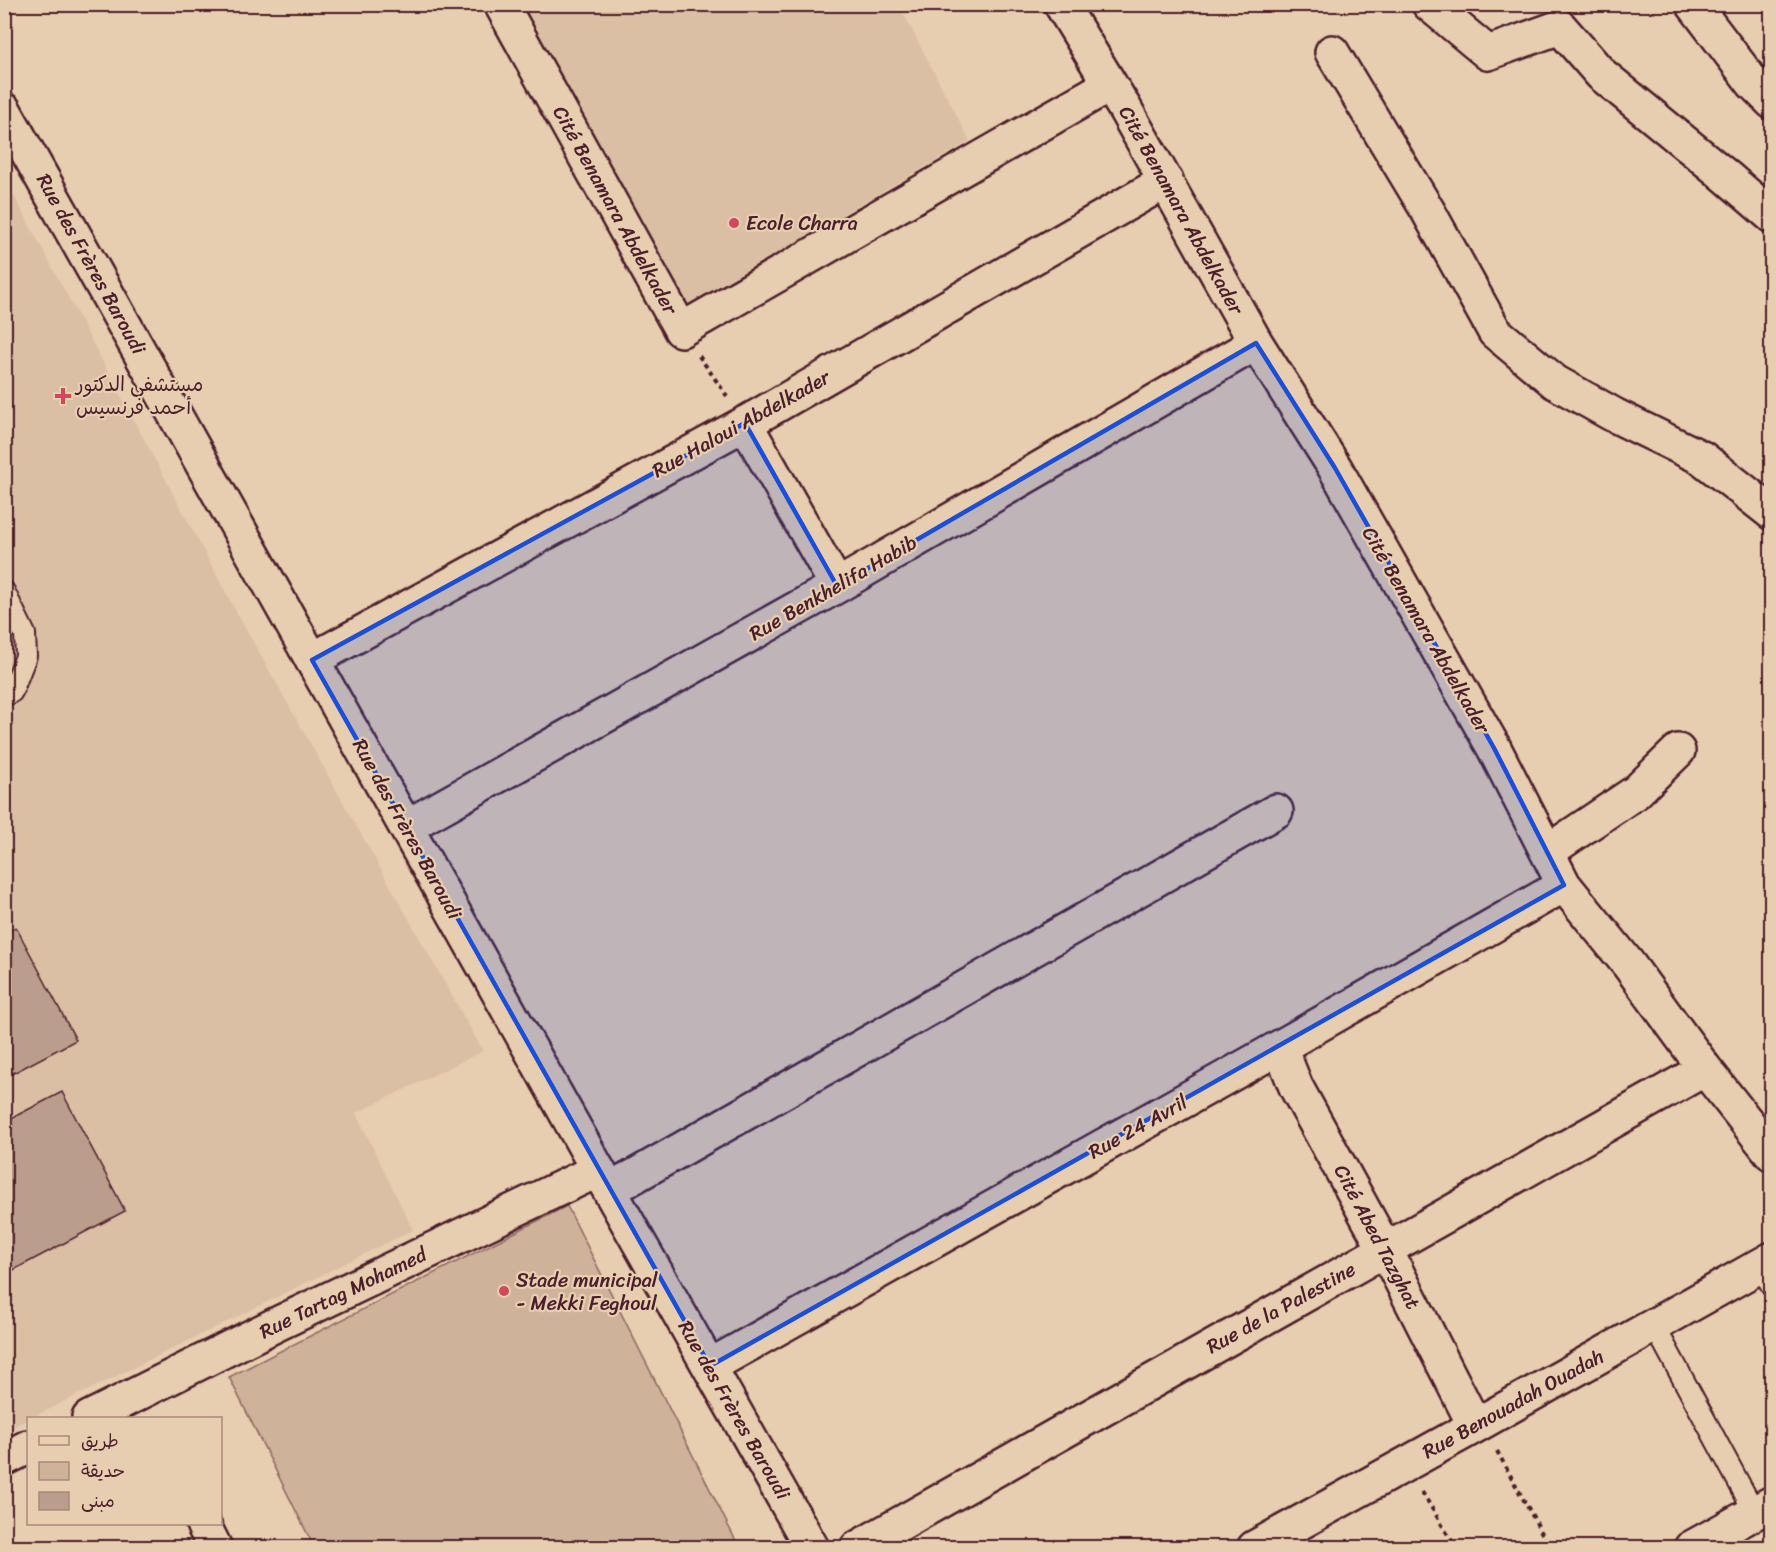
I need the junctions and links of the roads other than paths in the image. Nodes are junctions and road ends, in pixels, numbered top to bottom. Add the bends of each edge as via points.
1 (501, 4) edge
2 (1060, 4) edge
3 (1429, 4) edge
4 (1693, 4) edge
5 (1332, 52) dead end
6 (1109, 86) junction
7 (1772, 102) edge
8 (4, 110) edge
9 (1166, 181) junction
10 (1772, 216) edge
11 (1256, 343) junction
12 (745, 423) junction
13 (1772, 513) edge
14 (837, 586) junction
15 (4, 591) edge
16 (312, 660) junction
17 (4, 696) edge
18 (1678, 750) dead end
19 (1276, 811) dead end
20 (406, 827) junction
21 (1547, 852) junction
22 (1564, 885) junction
23 (1280, 1047) junction
24 (1705, 1070) junction
25 (1772, 1154) edge
26 (604, 1180) junction
27 (1386, 1251) junction
28 (1768, 1270) edge
29 (1654, 1325) junction
30 (710, 1366) junction
31 (142, 1407) edge
32 (98, 1417) edge
33 (1479, 1425) junction
34 (27, 1448) edge
35 (4, 1459) edge
36 (1763, 1508) edge
37 (204, 1525) edge
38 (1290, 1539) edge
39 (1729, 1539) edge
40 (215, 1548) edge
41 (812, 1548) edge
42 (857, 1548) edge
43 (1254, 1548) edge
44 (1691, 1548) edge

1 - 6 street, Cité Benamara Abdelkader via 681,330
2 - 6 street, Cité Benamara Abdelkader
3 - 10 street via 1488,53 1560,27 1601,74
4 - 7 street via 1753,84
5 - 13 street via 1495,332 1555,382 1702,458
6 - 9 street, Cité Benamara Abdelkader
8 - 16 street, Rue des Frères Baroudi
9 - 11 street, Cité Benamara Abdelkader
9 - 12 street, Rue Haloui Abdelkader
11 - 14 street, Rue Benkhelifa Habib
11 - 21 street, Cité Benamara Abdelkader via 1335,468 1494,748
12 - 14 street
12 - 16 street, Rue Haloui Abdelkader
14 - 20 street, Rue Benkhelifa Habib
15 - 17 lane via 24,634 26,656 12,692
16 - 20 street, Rue des Frères Baroudi
18 - 21 street via 1636,792
19 - 26 street, Rue Tartag Mohamed
20 - 26 street, Rue des Frères Baroudi
21 - 22 street, Cité Benamara Abdelkader
22 - 23 street, Rue 24 Avril
22 - 24 street, Cité Benamara Abdelkader via 1629,965
23 - 27 street, Cité Abed Tazghat via 1296,1087
23 - 30 street, Rue 24 Avril
24 - 25 street, Cité Benamara Abdelkader
24 - 27 street, Rue de la Palestine
26 - 30 street, Rue des Frères Baroudi
26 - 31 street, Rue Tartag Mohamed via 275,1325
27 - 33 street, Cité Abed Tazghat
27 - 42 street, Rue de la Palestine
28 - 29 street, Rue Benouadah Ouadah
29 - 33 street, Rue Benouadah Ouadah
29 - 36 lane
30 - 41 street, Rue des Frères Baroudi
31 - 32 street, Rue Tartag Mohamed
33 - 38 street, Rue Benouadah Ouadah via 1406,1464
34 - 35 street
36 - 39 street
37 - 40 street
38 - 43 street, Rue Benouadah Ouadah
39 - 44 street

